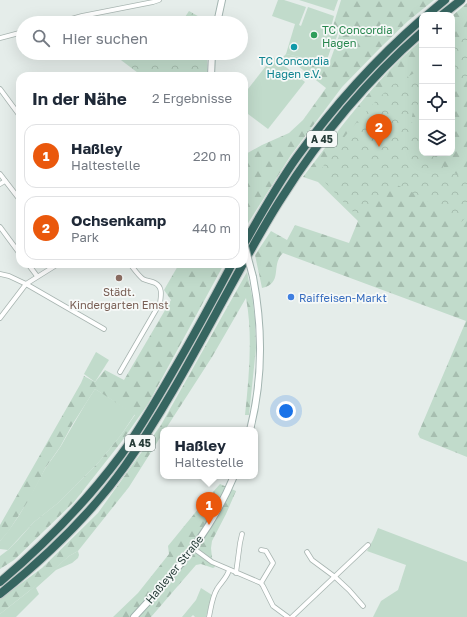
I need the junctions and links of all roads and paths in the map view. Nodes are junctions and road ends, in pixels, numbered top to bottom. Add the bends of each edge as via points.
1 (159, 0) edge
2 (222, 0) edge
3 (445, 0) edge
4 (461, 0) edge
5 (431, 12) edge
6 (446, 12) edge
7 (82, 16) edge
8 (219, 16) edge
9 (419, 22) edge
10 (16, 34) edge
11 (419, 35) edge
12 (0, 38) edge
13 (212, 60) edge
14 (211, 72) edge
15 (0, 89) edge
16 (16, 110) edge
17 (0, 174) edge
18 (5, 181) junction
19 (0, 184) edge
20 (16, 195) edge
21 (0, 227) edge
22 (248, 236) edge
23 (16, 249) edge
24 (248, 256) edge
25 (248, 259) edge
26 (31, 268) edge
27 (51, 268) edge
28 (133, 268) edge
29 (230, 268) edge
30 (241, 268) edge
31 (0, 274) edge
32 (37, 276) junction
33 (26, 284) junction
34 (0, 318) edge
35 (104, 328) dead end
36 (120, 372) dead end
37 (251, 427) edge
38 (233, 479) edge
39 (242, 534) dead end
40 (368, 545) dead end
41 (193, 548) junction
42 (261, 550) dead end
43 (307, 552) dead end
44 (23, 563) junction
45 (230, 570) junction
46 (236, 573) junction
47 (0, 575) edge
48 (335, 577) junction
49 (0, 582) edge
50 (261, 583) junction
51 (0, 594) edge
52 (363, 606) dead end
53 (134, 617) edge
54 (209, 617) edge
55 (288, 617) edge
56 (292, 617) edge

1 - 7 street
2 - 8 main road
3 - 5 highway
4 - 6 highway
9 - 22 highway, A 45 via 374,65 322,123 274,191
10 - 12 street
11 - 24 highway, A 45 via 362,91 326,134 280,200
13 - 14 main road
15 - 16 street
17 - 18 street
18 - 19 street
18 - 20 street
21 - 23 street
25 - 37 main road, bridge via 259,313 261,354 258,396
26 - 32 street
27 - 32 street
28 - 36 street via 142,278 157,284 161,296 160,303
29 - 44 highway, A 45 via 153,406 122,454 77,510
30 - 51 highway, A 45 via 162,410 124,466 84,516 55,546
31 - 33 street
32 - 33 street
33 - 34 street
33 - 35 street
38 - 41 main road, Haßleyer Straße via 211,521
39 - 46 street
40 - 48 street
41 - 45 street via 212,562
41 - 53 main road, Haßleyer Straße
42 - 50 street via 266,551 273,563
43 - 48 street via 312,560
44 - 47 highway via 11,567
44 - 49 highway, A 45
45 - 46 street
45 - 54 street via 217,589
46 - 50 street
48 - 52 street
48 - 56 street
50 - 55 street via 273,606

